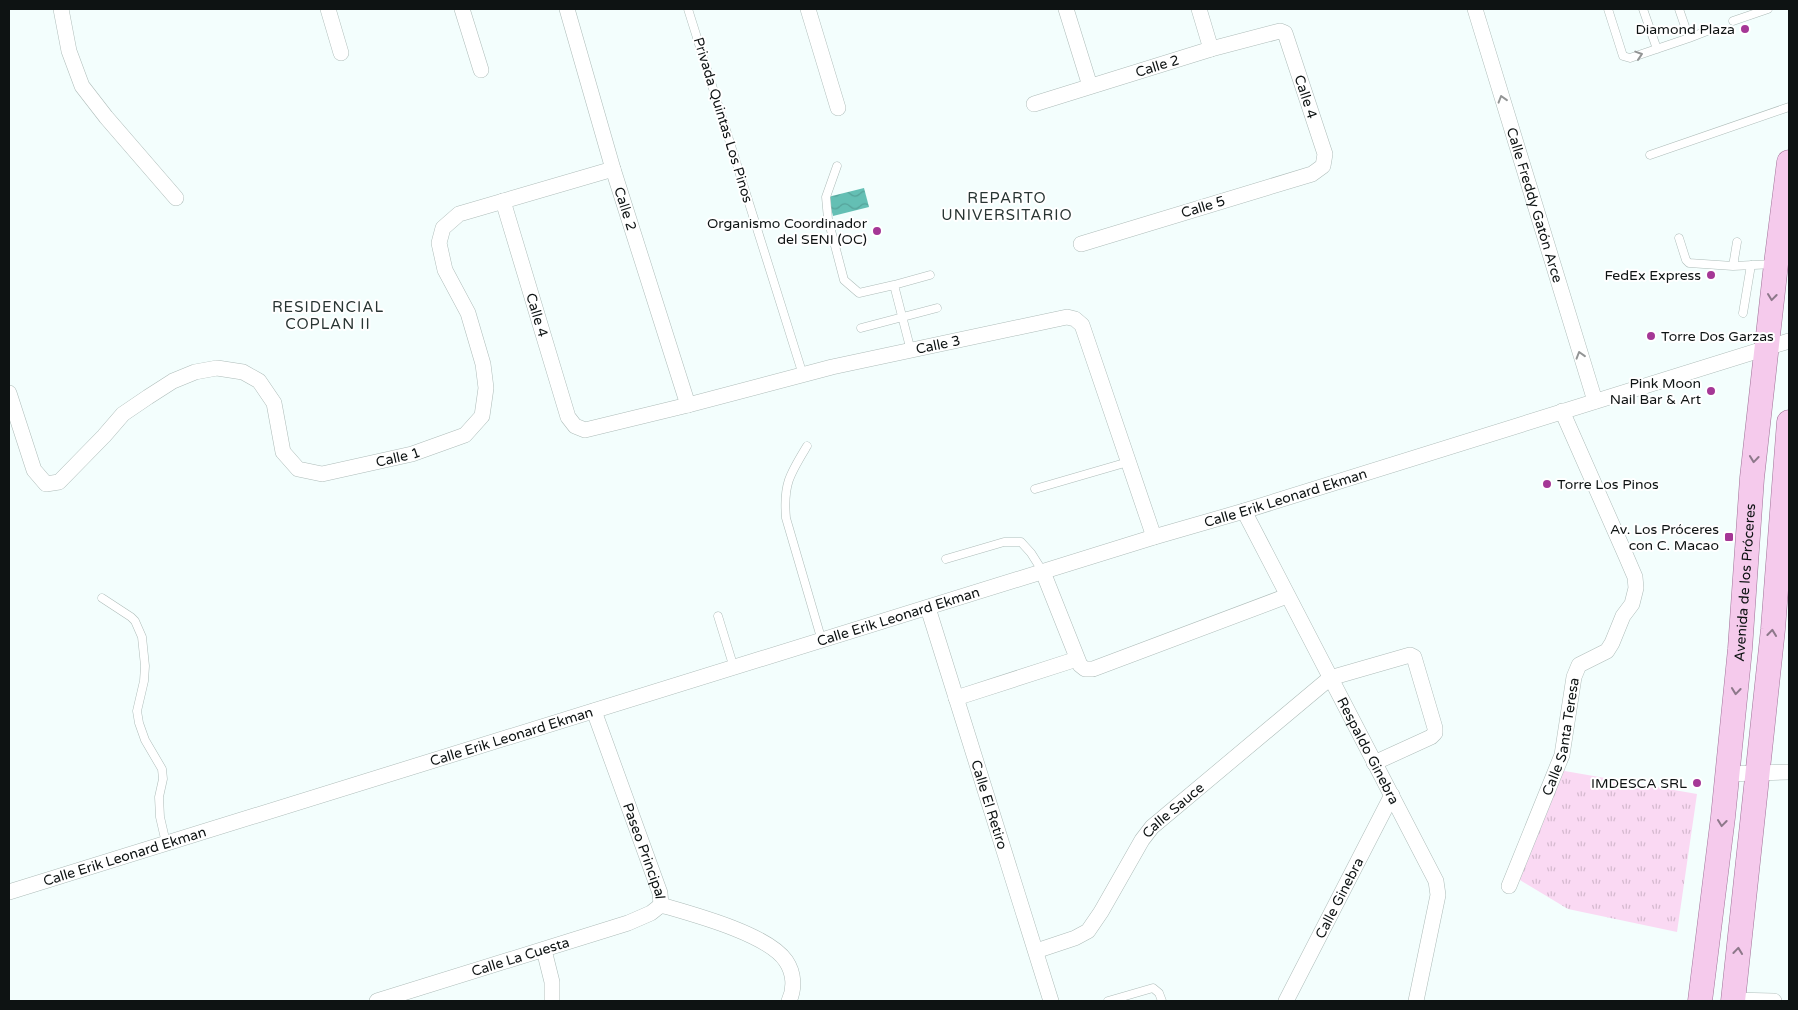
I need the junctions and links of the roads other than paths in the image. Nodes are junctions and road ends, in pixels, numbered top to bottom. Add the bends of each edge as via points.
1 (60, 9) edge
2 (328, 9) edge
3 (462, 9) edge
4 (567, 9) edge
5 (688, 9) edge
6 (808, 9) edge
7 (1066, 9) edge
8 (1199, 9) edge
9 (1475, 9) edge
10 (1608, 9) edge
11 (1643, 9) edge
12 (1679, 9) edge
13 (1768, 9) edge
14 (1733, 21) dead end
15 (1280, 31) joint
16 (1707, 31) dead end
17 (1688, 38) junction
18 (1211, 49) junction
19 (1657, 49) junction
20 (341, 53) dead end
21 (481, 70) dead end
22 (1090, 86) junction
23 (1034, 104) dead end
24 (1789, 107) edge
25 (838, 108) dead end
26 (1650, 155) dead end
27 (1789, 162) edge
28 (837, 166) dead end
29 (1323, 166) joint
30 (613, 169) junction
31 (176, 198) dead end
32 (503, 200) junction
33 (1680, 238) dead end
34 (1737, 242) dead end
35 (1081, 244) dead end
36 (1776, 264) junction
37 (1751, 265) junction
38 (1733, 266) junction
39 (930, 276) dead end
40 (894, 285) junction
41 (937, 308) dead end
42 (1743, 313) dead end
43 (903, 316) junction
44 (861, 328) dead end
45 (1789, 341) edge
46 (1766, 348) junction
47 (911, 350) junction
48 (803, 375) junction
49 (9, 393) edge
50 (1595, 401) junction
51 (688, 405) junction
52 (1562, 411) junction
53 (1789, 422) edge
54 (575, 426) joint
55 (807, 446) dead end
56 (1128, 462) junction
57 (1035, 489) dead end
58 (1244, 511) junction
59 (1154, 537) junction
60 (946, 560) dead end
61 (1042, 572) junction
62 (1287, 596) junction
63 (102, 598) dead end
64 (928, 608) junction
65 (718, 616) dead end
66 (822, 641) junction
67 (1081, 664) junction
68 (734, 668) junction
69 (1330, 678) junction
70 (956, 698) junction
71 (594, 711) junction
72 (1374, 762) junction
73 (1789, 772) edge
74 (1727, 774) junction
75 (1757, 774) junction
76 (1392, 795) junction
77 (166, 843) junction
78 (1509, 886) dead end
79 (9, 892) edge
80 (661, 905) junction
81 (544, 950) junction
82 (1036, 950) junction
83 (1116, 1000) edge
84 (1733, 1000) edge
85 (377, 1001) edge
86 (552, 1001) edge
87 (789, 1001) edge
88 (1051, 1001) edge
89 (1108, 1001) edge
90 (1162, 1001) edge
91 (1286, 1001) edge
92 (1416, 1001) edge
93 (1700, 1001) edge
94 (1774, 1001) edge

1 - 31 street via 69,51 82,86
2 - 20 street
3 - 21 street
4 - 30 street, Calle 2
5 - 48 lane, Privada Quintas Los Pinos
6 - 25 street
7 - 22 street
8 - 18 street
50 -> 9 street, Calle Freddy Gatón Arce
10 -> 19 lane via 1623,56 1630,58
11 - 19 lane
12 - 17 lane
13 - 14 lane
15 - 18 street, Calle 2
15 - 29 street, Calle 4 via 1285,33 1325,154
16 - 17 lane
17 - 19 lane
18 - 22 street, Calle 2
22 - 23 street, Calle 2
24 - 26 lane
27 - 36 main road, Avenida de los Próceres
28 - 40 lane via 828,188 826,204 844,280 859,293
29 - 35 street, Calle 5 via 1312,174
30 - 32 street, Calle 1
30 - 51 street, Calle 2
32 - 49 street, Calle 1 via 459,214 443,228 439,243 445,270 468,313 483,364 486,388 482,416 465,435 412,454 322,474 298,469 283,452 274,403 259,381 243,372 217,368 194,372 172,381 123,414 59,482 46,484 34,470
32 - 54 street, Calle 4 via 568,417
33 - 38 lane via 1689,263
34 - 38 lane
36 - 37 lane
36 -> 46 main road, Avenida de los Próceres
37 - 38 lane
37 - 42 lane
39 - 40 lane
40 - 43 lane
41 - 43 lane
43 - 44 lane
43 - 47 lane
45 - 46 street, Calle Erik Leonard Ekman
46 - 50 street, Calle Erik Leonard Ekman
46 -> 74 main road, Avenida de los Próceres
47 - 48 street, Calle 3
47 - 56 street, Calle 3 via 1067,317 1076,319 1082,325
48 - 51 street, Calle 3
50 - 52 street, Calle Erik Leonard Ekman
51 - 54 street, Calle 3 via 585,430
52 - 58 street, Calle Erik Leonard Ekman
52 - 78 street, Calle Santa Teresa via 1635,577 1636,588 1632,604 1607,651 1579,666 1574,677 1562,755
75 -> 53 main road via 1773,629
55 - 66 lane via 790,474 784,499 786,518
56 - 57 lane
56 - 59 street, Calle 3
58 - 59 street, Calle Erik Leonard Ekman
58 - 62 street, Respaldo Ginebra
59 - 61 street, Calle Erik Leonard Ekman
60 - 61 lane via 1004,542 1021,542 1032,552
61 - 64 street, Calle Erik Leonard Ekman
61 - 67 street
62 - 67 street via 1093,669
62 - 69 street, Respaldo Ginebra
63 - 77 lane via 131,617 142,637 145,666 139,723 162,769 160,817
64 - 66 street, Calle Erik Leonard Ekman
64 - 70 street, Calle El Retiro
65 - 68 lane
66 - 68 street, Calle Erik Leonard Ekman
67 - 70 street
68 - 71 street, Calle Erik Leonard Ekman
69 - 72 street, Respaldo Ginebra
69 - 72 street via 1405,655 1414,657 1435,733
69 - 82 street, Calle Sauce via 1152,827 1088,931
70 - 82 street, Calle El Retiro
71 - 77 street, Calle Erik Leonard Ekman
71 - 80 street, Paseo Principal via 660,893
72 - 76 street, Respaldo Ginebra
73 - 75 street
74 - 75 street
74 -> 93 main road, Avenida de los Próceres
84 -> 75 main road
76 - 91 street, Calle Ginebra
76 - 92 street, Respaldo Ginebra via 1432,871 1438,889
77 - 79 street, Calle Erik Leonard Ekman
80 - 81 street, Calle La Cuesta via 628,923
80 - 87 street, Paseo Principal via 734,928 772,946 786,960 792,974 793,992
81 - 85 street, Calle La Cuesta
81 - 86 street via 552,982
82 - 88 street, Calle El Retiro
83 - 89 lane
83 - 90 lane via 1153,988
84 - 94 street

